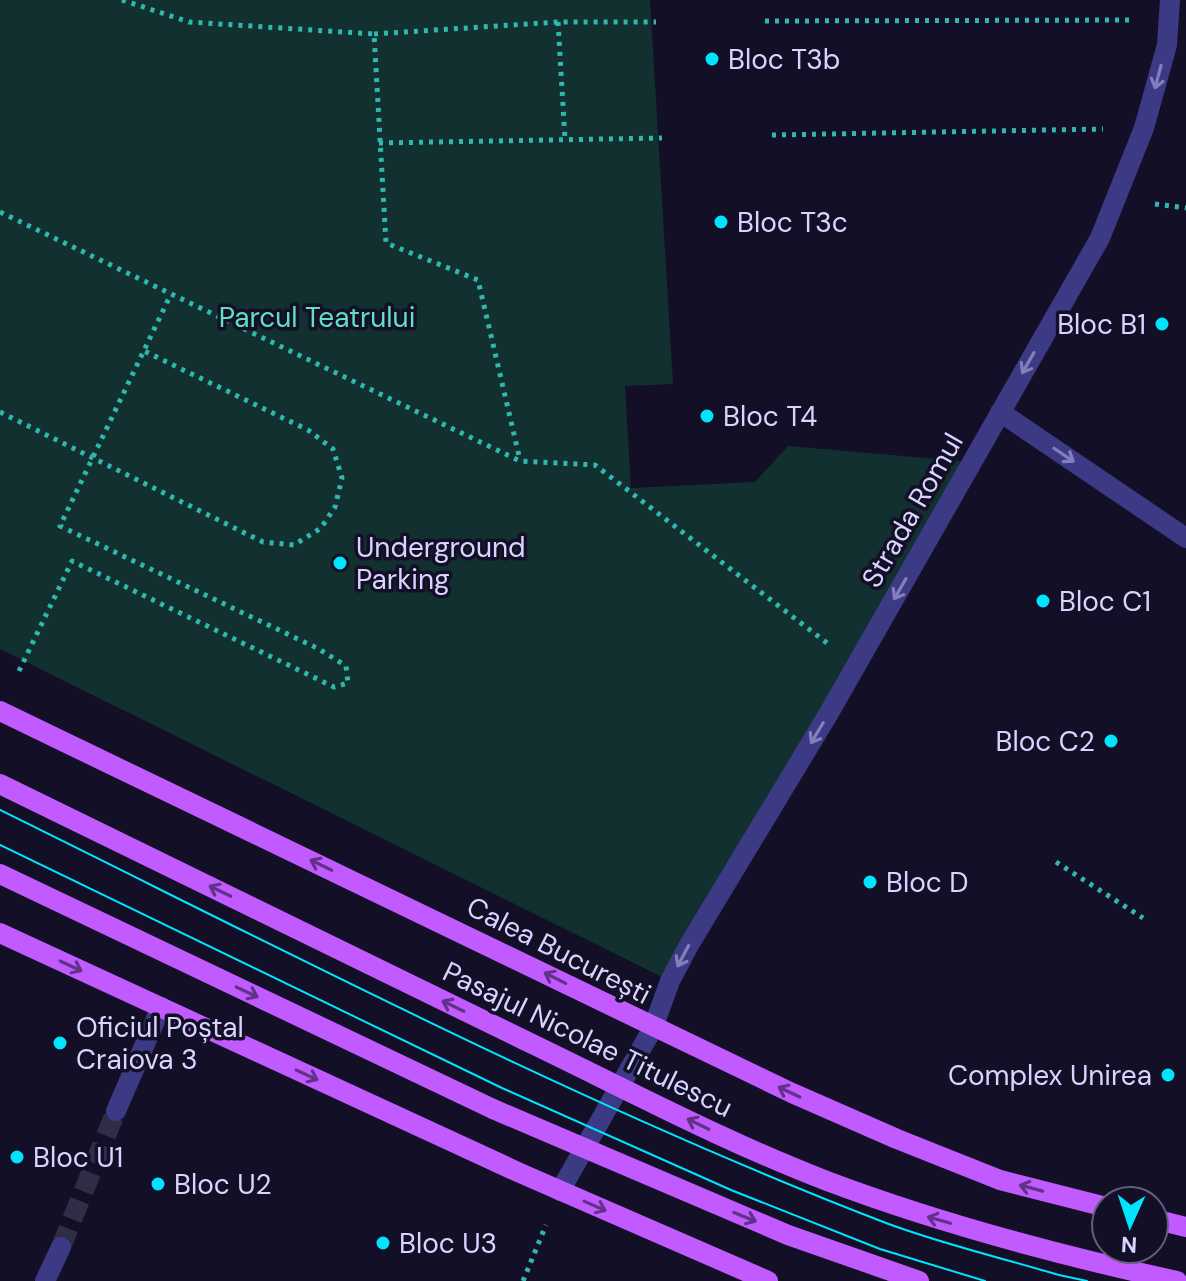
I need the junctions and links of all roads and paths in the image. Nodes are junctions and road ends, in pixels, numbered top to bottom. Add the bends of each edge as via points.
1 (122, 0) edge
2 (1170, 10) edge
3 (765, 21) dead end
4 (558, 22) junction
5 (656, 22) dead end
6 (374, 34) junction
7 (1144, 128) junction
8 (772, 135) dead end
9 (662, 138) dead end
10 (565, 139) junction
11 (379, 143) junction
12 (0, 212) edge
13 (170, 296) junction
14 (142, 350) junction
15 (0, 412) edge
16 (1000, 412) junction
17 (92, 456) junction
18 (520, 461) junction
19 (1186, 538) edge
20 (856, 666) junction
21 (19, 671) dead end
22 (0, 711) edge
23 (0, 784) edge
24 (1056, 862) dead end
25 (0, 874) edge
26 (1143, 918) dead end
27 (0, 933) edge
28 (161, 1007) junction
29 (653, 1028) junction
30 (116, 1111) tunnel mouth
31 (560, 1191) junction
32 (1090, 1203) edge
33 (61, 1247) tunnel mouth
34 (45, 1281) edge
35 (523, 1281) edge
36 (768, 1281) edge
37 (919, 1281) edge
38 (1177, 1281) edge

1 - 6 path via 189,22
2 - 3 path
2 -> 7 street, Strada Romul via 1167,45
4 - 5 path
4 - 6 path
4 - 10 path
6 - 11 path
7 - 8 path
7 -> 16 street, Strada Romul via 1100,238
9 - 10 path
10 - 11 path
11 - 18 path via 386,243 478,280
12 - 13 path
13 - 14 path
13 - 18 path
14 - 17 path
14 - 17 path via 308,430 333,449 342,478 335,507 321,528 294,545 263,542
15 - 17 path
16 -> 19 street
16 -> 20 street, Strada Romul
17 - 21 path via 60,526 319,649 346,666 348,683 334,687 72,561
18 - 20 path via 595,465
20 -> 29 street, Strada Romul via 689,945
29 -> 22 main road, Calea București
38 -> 23 main road, Pasajul Nicolae Titulescu, bridge via 1054,1253 824,1180 725,1137
24 - 26 path
25 -> 37 main road, bridge via 493,1109 788,1235
27 -> 28 main road
28 - 30 street
28 -> 31 main road
29 - 31 street, Strada Romul
32 -> 29 main road, Calea București via 1000,1180 897,1139
31 - 35 path
31 -> 36 main road
33 - 34 street

